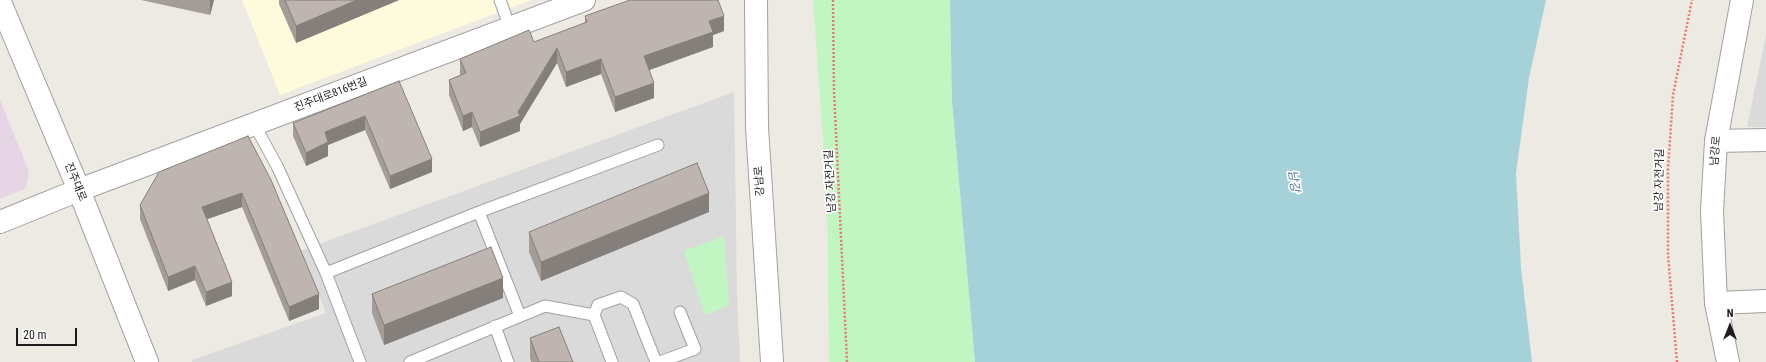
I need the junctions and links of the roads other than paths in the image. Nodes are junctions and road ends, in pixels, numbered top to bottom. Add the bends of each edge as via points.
1 (500, 0) edge
2 (584, 0) edge
3 (756, 0) edge
4 (1742, 0) edge
5 (0, 2) edge
6 (510, 28) junction
7 (254, 124) junction
8 (1766, 140) edge
9 (1716, 141) junction
10 (658, 145) dead end
11 (78, 190) junction
12 (479, 212) junction
13 (0, 222) edge
14 (326, 272) junction
15 (1766, 301) edge
16 (1716, 304) junction
17 (680, 312) dead end
18 (594, 315) junction
19 (520, 316) junction
20 (495, 326) junction
21 (147, 362) edge
22 (360, 362) edge
23 (410, 362) edge
24 (508, 362) edge
25 (612, 362) edge
26 (656, 362) edge
27 (660, 362) edge
28 (772, 362) edge
29 (1728, 362) edge

1 - 6 lane
2 - 6 street, 진주대로816번길
3 - 28 street, 강남로 via 757,127
4 - 9 street, 남강로
5 - 11 street, 진주대로
6 - 7 street, 진주대로816번길
7 - 11 street, 진주대로816번길
7 - 14 lane via 277,166
8 - 9 street
9 - 16 street, 남강로 via 1712,211
10 - 12 lane
11 - 13 street, 진주대로816번길
11 - 21 street, 진주대로
12 - 14 lane
12 - 19 lane
14 - 22 lane
15 - 16 street
16 - 29 street, 남강로
17 - 27 lane via 695,348
18 - 19 lane via 545,306
18 - 25 lane
18 - 26 lane via 598,306 620,297 633,304
19 - 20 lane
20 - 23 lane
20 - 24 lane

